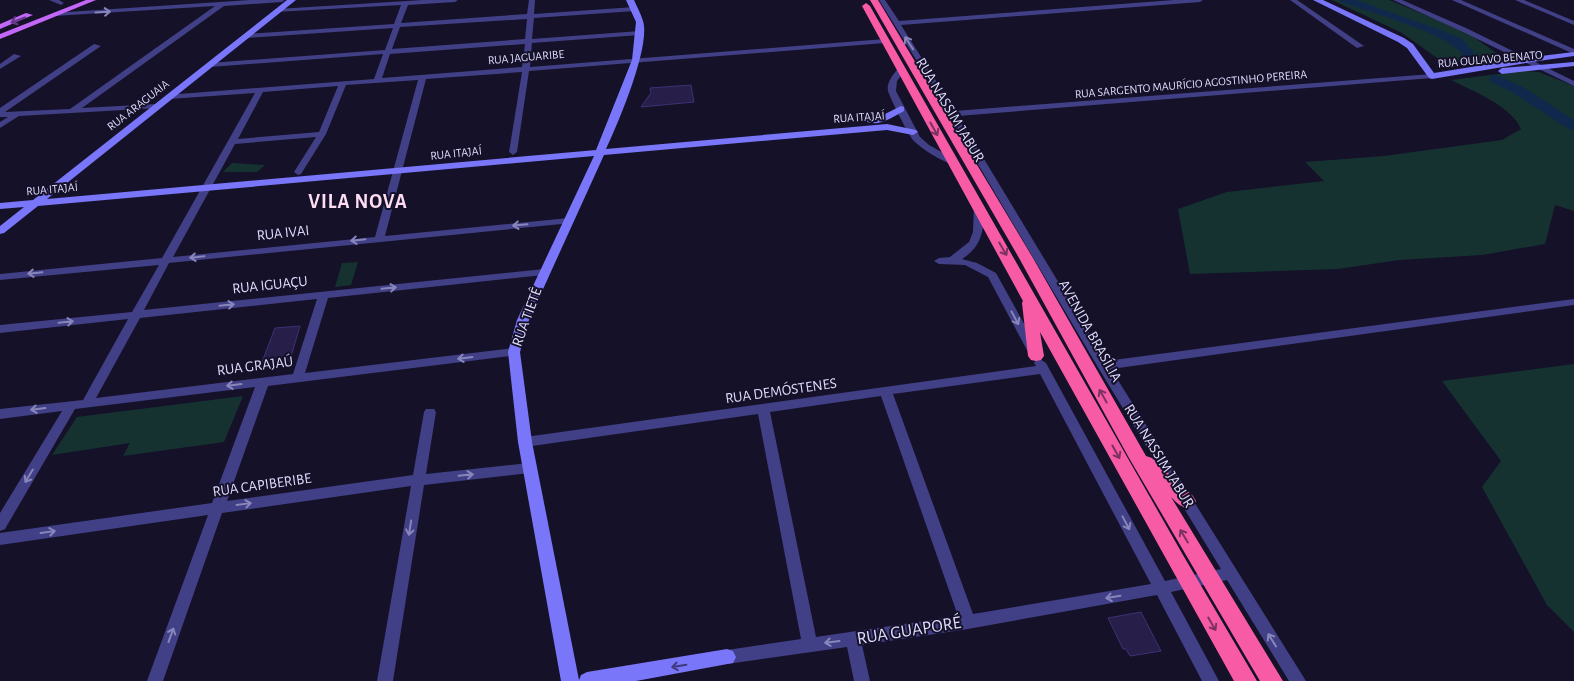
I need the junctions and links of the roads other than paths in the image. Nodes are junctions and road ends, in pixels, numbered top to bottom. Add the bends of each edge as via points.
1 (52, 0) edge
2 (92, 0) edge
3 (190, 0) edge
4 (282, 0) edge
5 (292, 0) edge
6 (455, 0) edge
7 (532, 0) edge
8 (630, 0) edge
9 (859, 0) edge
10 (863, 0) edge
11 (874, 0) edge
12 (882, 0) edge
13 (1200, 0) edge
14 (1293, 0) edge
15 (1317, 0) edge
16 (1396, 0) edge
17 (1455, 0) edge
18 (1518, 0) edge
19 (65, 1) edge
20 (388, 2) edge
21 (405, 3) junction
22 (222, 4) junction
23 (176, 7) junction
24 (635, 9) junction
25 (44, 10) dead end
26 (277, 12) junction
27 (35, 13) dead end
28 (54, 14) junction
29 (531, 16) junction
30 (873, 18) junction
31 (896, 22) junction
32 (1574, 23) edge
33 (397, 26) junction
34 (0, 27) edge
35 (640, 33) junction
36 (0, 36) edge
37 (246, 36) junction
38 (527, 41) junction
39 (885, 41) junction
40 (97, 46) dead end
41 (1360, 46) dead end
42 (387, 52) junction
43 (1574, 53) edge
44 (17, 56) dead end
45 (636, 60) junction
46 (1521, 60) junction
47 (1574, 64) edge
48 (210, 65) junction
49 (1425, 66) junction
50 (0, 67) edge
51 (1538, 67) junction
52 (526, 69) junction
53 (902, 69) junction
54 (1457, 72) junction
55 (1432, 76) junction
56 (423, 77) junction
57 (376, 81) junction
58 (343, 83) junction
59 (1574, 84) edge
60 (261, 89) junction
61 (169, 96) junction
62 (929, 96) junction
63 (156, 106) junction
64 (901, 109) junction
65 (72, 112) junction
66 (0, 113) edge
67 (952, 114) junction
68 (15, 116) junction
69 (885, 123) junction
70 (0, 126) edge
71 (913, 132) junction
72 (322, 134) junction
73 (232, 142) junction
74 (602, 148) junction
75 (513, 152) junction
76 (953, 162) junction
77 (400, 166) junction
78 (298, 172) junction
79 (209, 184) junction
80 (46, 194) junction
81 (34, 204) junction
82 (0, 206) edge
83 (979, 206) junction
84 (1012, 212) junction
85 (568, 221) junction
86 (0, 231) edge
87 (380, 238) junction
88 (1026, 258) junction
89 (166, 260) junction
90 (954, 260) junction
91 (940, 261) dead end
92 (544, 272) junction
93 (0, 277) edge
94 (1027, 292) junction
95 (324, 295) junction
96 (1574, 302) edge
97 (136, 315) junction
98 (0, 329) edge
99 (514, 352) junction
100 (1039, 363) junction
101 (1103, 366) junction
102 (298, 378) junction
103 (263, 382) junction
104 (886, 392) junction
105 (87, 403) junction
106 (72, 404) junction
107 (763, 410) junction
108 (430, 412) dead end
109 (0, 414) edge
110 (525, 442) junction
111 (1135, 453) junction
112 (530, 468) junction
113 (418, 480) junction
114 (1187, 501) junction
115 (218, 508) junction
116 (0, 525) edge
117 (0, 539) edge
118 (1230, 573) junction
119 (1209, 578) junction
120 (1188, 582) junction
121 (1161, 588) junction
122 (968, 622) junction
123 (853, 640) junction
124 (810, 645) junction
125 (727, 657) joint
126 (154, 681) edge
127 (385, 681) edge
128 (570, 681) edge
129 (587, 681) edge
130 (862, 681) edge
131 (1211, 681) edge
132 (1246, 681) edge
133 (1272, 681) edge
134 (1298, 681) edge

1 - 19 street
2 - 28 main road
3 - 23 street
4 - 22 street
5 - 26 street, RUA ARAGUAIA
6 - 21 street
7 - 29 street
8 - 24 street, RUA TIETÊ
9 - 30 highway
10 - 30 highway
11 - 62 highway, AVENIDA BRASÍLIA
12 - 31 street, RUA NASSIM JABUR
13 - 31 street
14 - 41 street
15 - 49 street via 1401,40 1410,46
16 - 46 street via 1448,20
17 - 43 street
18 - 32 street
19 - 25 main road
20 - 21 street
20 - 26 street
21 - 33 street
22 - 23 street
22 - 65 street
28 -> 23 street
24 - 29 street
24 - 35 street, RUA TIETÊ
26 - 37 street, RUA ARAGUAIA
27 -> 34 main road
28 - 36 main road
29 - 33 street
29 - 38 street
30 - 39 highway
67 -> 31 street, RUA NASSIM JABUR
33 - 37 street
33 - 42 street
35 - 38 street
35 - 45 street, RUA TIETÊ
37 - 48 street, RUA ARAGUAIA
38 - 42 street
38 - 52 street
39 - 45 street, RUA JAGUARIBE
39 - 53 highway
40 - 66 street
42 - 48 street
42 - 57 street
43 - 46 street, RUA OULAVO BENATO
44 - 50 street
45 - 52 street, RUA JAGUARIBE
45 - 74 street, RUA TIETÊ
46 - 51 street
46 - 54 street, RUA OULAVO BENATO
47 - 51 street, RUA OULAVO BENATO
48 - 61 street, RUA ARAGUAIA
49 - 54 street
49 - 55 street
51 - 55 street, RUA OULAVO BENATO
51 - 59 street
52 - 56 street, RUA JAGUARIBE
52 - 75 street
53 - 64 street via 892,89
53 -> 76 highway
54 - 55 street, RUA OULAVO BENATO
55 - 67 street, RUA SARGENTO MAURÍCIO AGOSTINHO PEREIRA
56 - 57 street, RUA JAGUARIBE
56 - 77 street
57 - 58 street, RUA JAGUARIBE
58 - 60 street, RUA JAGUARIBE
58 - 72 street
60 - 61 street, RUA JAGUARIBE
60 - 73 street
61 - 63 street, RUA ARAGUAIA
62 - 67 highway
62 - 88 highway, AVENIDA BRASÍLIA
63 - 65 street
63 - 80 street, RUA ARAGUAIA
64 - 69 street, RUA ITAJAÍ
64 - 71 street
65 - 68 street
66 - 68 street
67 - 84 street, RUA NASSIM JABUR
68 - 70 street
69 - 71 street, RUA ITAJAÍ
69 - 74 street, RUA ITAJAÍ
71 - 76 street via 920,142
72 - 73 street
72 - 78 street
73 - 79 street
74 - 75 street, RUA ITAJAÍ
74 - 77 street, RUA ITAJAÍ
74 - 85 street, RUA TIETÊ
75 - 77 street, RUA ITAJAÍ
76 - 83 highway
77 - 78 street, RUA ITAJAÍ
77 - 79 street, RUA ITAJAÍ
77 - 87 street
78 - 79 street, RUA ITAJAÍ
79 - 80 street, RUA ITAJAÍ
79 - 81 street, RUA ITAJAÍ
79 - 89 street
80 - 81 street, RUA ARAGUAIA
81 - 82 street, RUA ITAJAÍ
81 - 86 street, RUA ARAGUAIA
83 - 90 street via 979,236 970,249
83 -> 94 highway
84 - 88 highway
84 - 101 street, RUA NASSIM JABUR
85 -> 87 street, RUA IVAI
85 - 92 street, RUA TIETÊ
87 -> 89 street, RUA IVAI
111 -> 88 highway, AVENIDA BRASÍLIA
89 -> 93 street, RUA IVAI
89 - 97 street
90 - 91 street
90 -> 100 street via 976,265 992,275
95 -> 92 street, RUA IGUAÇU
92 - 99 street, RUA TIETÊ via 523,320
94 - 100 highway
94 -> 120 highway
97 -> 95 street, RUA IGUAÇU
95 - 102 street
96 - 101 street
98 -> 97 street, RUA IGUAÇU
97 - 105 street
99 -> 102 street, RUA GRAJAÚ
99 - 110 street, RUA TIETÊ
100 - 104 street, RUA DEMÓSTENES
100 -> 121 street
101 - 114 street, RUA NASSIM JABUR
102 - 103 street, RUA GRAJAÚ
103 -> 105 street, RUA GRAJAÚ
103 - 115 street
104 - 107 street, RUA DEMÓSTENES
104 - 122 street
105 - 106 street, RUA GRAJAÚ
106 -> 109 street, RUA GRAJAÚ
106 -> 116 street
107 - 110 street, RUA DEMÓSTENES
107 - 124 street
108 - 113 street
110 - 112 street, RUA TIETÊ
111 - 114 highway
119 -> 111 highway, AVENIDA BRASÍLIA
113 -> 112 street, RUA CAPIBERIBE
112 - 128 street, RUA TIETÊ
115 -> 113 street, RUA CAPIBERIBE
113 -> 127 street
114 - 118 street, RUA NASSIM JABUR
117 -> 115 street, RUA CAPIBERIBE
126 -> 115 street
118 - 119 street, RUA GUAPORÉ
134 -> 118 street, RUA NASSIM JABUR
119 - 120 street, RUA GUAPORÉ
119 - 133 highway, AVENIDA BRASÍLIA
120 - 121 street, RUA GUAPORÉ
120 -> 132 highway
121 -> 122 street, RUA GUAPORÉ
121 - 131 street
122 - 123 street, RUA GUAPORÉ
123 -> 124 street, RUA GUAPORÉ
123 - 130 street
124 - 125 street, RUA GUAPORÉ
125 -> 129 street, RUA GUAPORÉ

